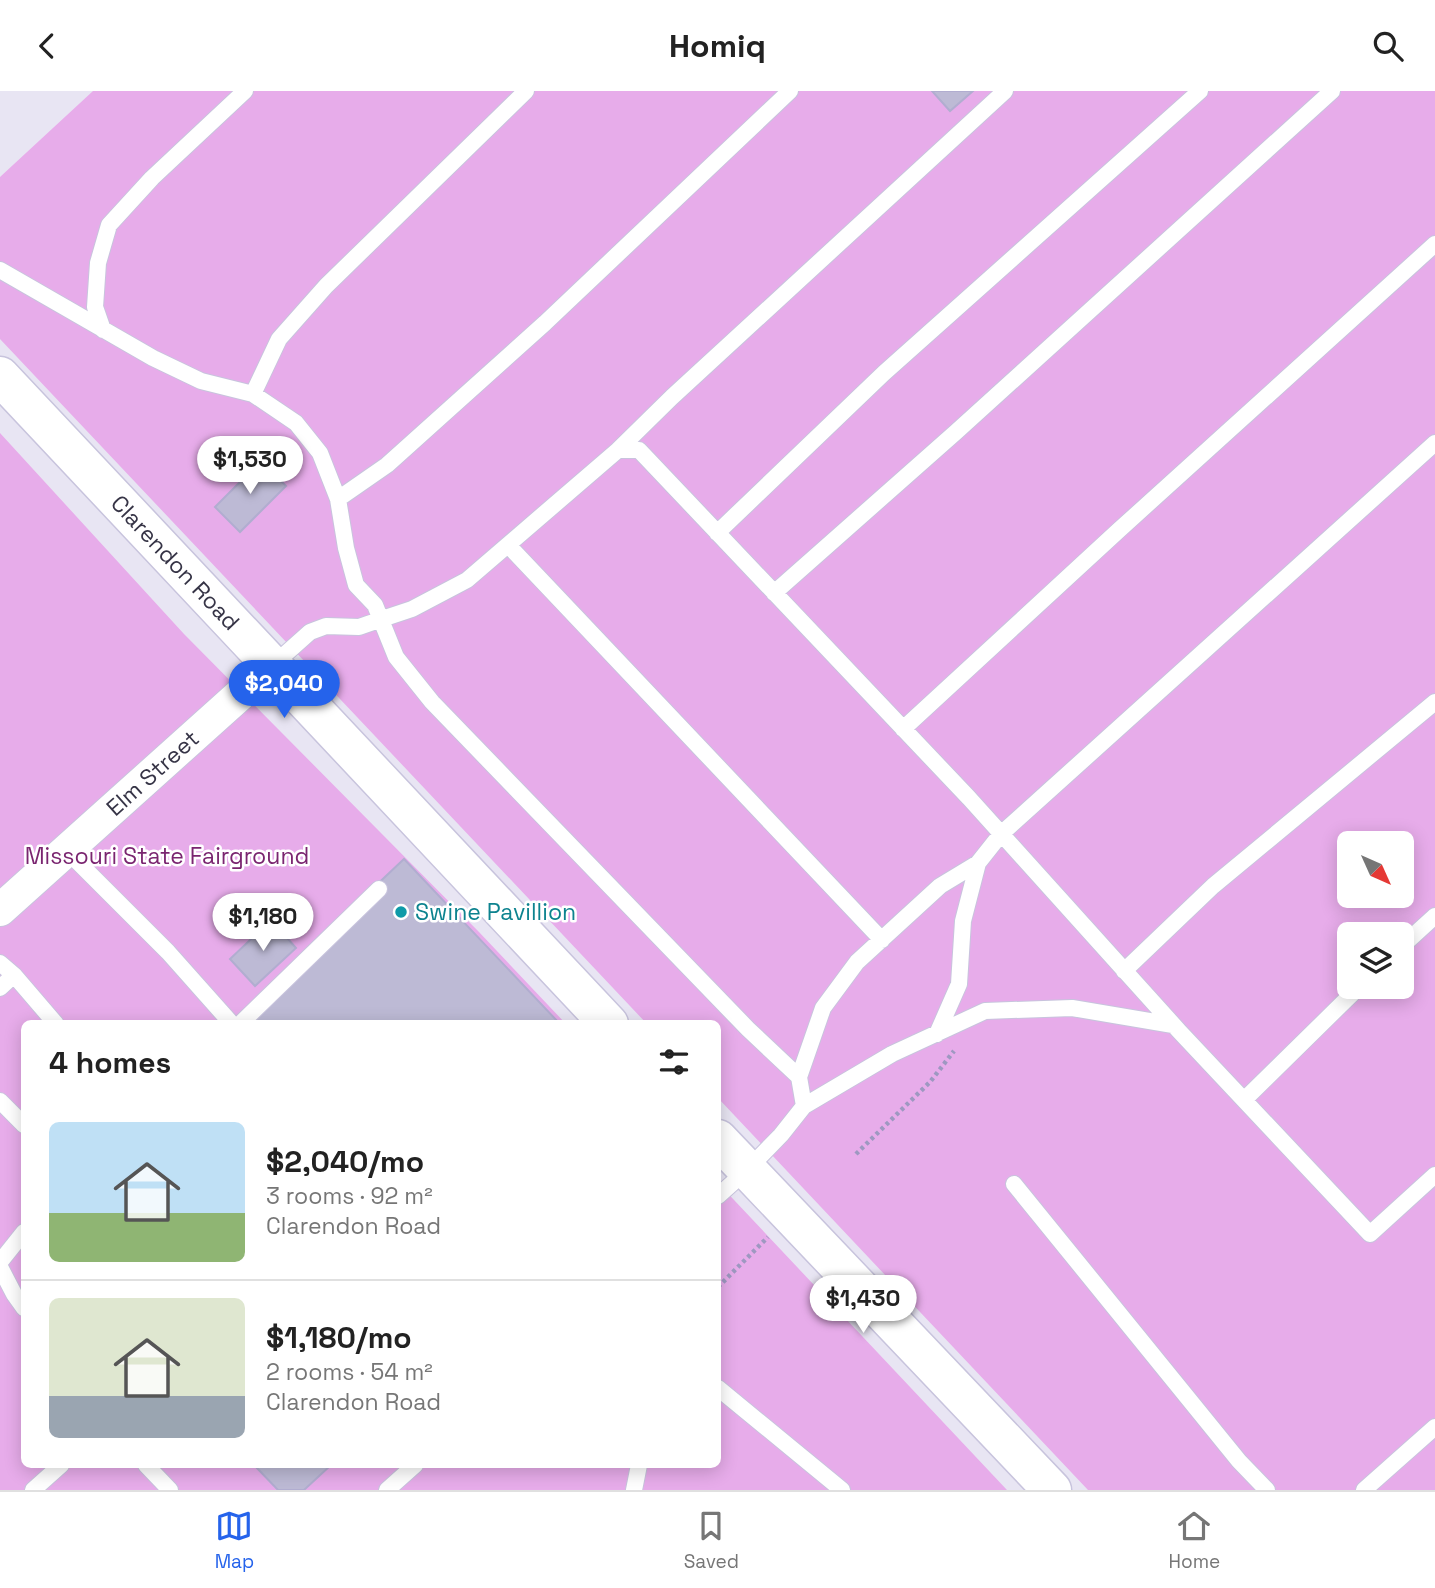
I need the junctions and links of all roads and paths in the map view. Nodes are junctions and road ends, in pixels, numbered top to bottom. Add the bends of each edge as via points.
1 (245, 91) edge
2 (526, 91) edge
3 (790, 91) edge
4 (1005, 91) edge
5 (1200, 91) edge
6 (1332, 91) edge
7 (1435, 244) edge
8 (0, 270) edge
9 (103, 330) junction
10 (0, 376) edge
11 (253, 394) junction
12 (1435, 443) edge
13 (618, 450) junction
14 (338, 499) junction
15 (717, 533) junction
16 (508, 545) junction
17 (774, 593) junction
18 (382, 619) junction
19 (274, 665) junction
20 (1435, 702) edge
21 (904, 729) junction
22 (1001, 834) junction
23 (66, 850) junction
24 (978, 863) junction
25 (379, 889) dead end
26 (0, 909) edge
27 (1435, 916) edge
28 (1414, 935) edge
29 (882, 940) junction
30 (0, 963) edge
31 (1124, 971) junction
32 (13, 975) junction
33 (0, 988) edge
34 (1347, 999) edge
35 (985, 1011) junction
36 (52, 1020) edge
37 (228, 1020) edge
38 (244, 1020) edge
39 (605, 1020) edge
40 (1173, 1025) junction
41 (937, 1034) junction
42 (799, 1077) junction
43 (1244, 1100) junction
44 (0, 1101) edge
45 (804, 1106) junction
46 (21, 1122) edge
47 (721, 1142) edge
48 (856, 1154) dead end
49 (747, 1170) junction
50 (1435, 1175) edge
51 (1014, 1184) dead end
52 (721, 1193) edge
53 (21, 1236) edge
54 (768, 1237) dead end
55 (0, 1265) edge
56 (721, 1284) edge
57 (21, 1304) edge
58 (721, 1390) edge
59 (1435, 1427) edge
60 (58, 1468) edge
61 (149, 1468) edge
62 (412, 1468) edge
63 (638, 1468) edge
64 (33, 1490) edge
65 (170, 1490) edge
66 (387, 1490) edge
67 (634, 1490) edge
68 (842, 1490) edge
69 (1052, 1490) edge
70 (1267, 1490) edge
71 (1364, 1490) edge

1 - 9 lane via 109,225 98,263 95,307
2 - 11 lane via 326,286 279,339
3 - 14 lane via 545,323 387,465
4 - 13 lane
5 - 15 lane via 884,373
6 - 17 lane
7 - 21 lane
8 - 9 lane
9 - 11 lane via 201,381
10 - 19 street, Clarendon Road
11 - 14 lane via 296,423 320,453
12 - 22 lane
13 - 15 lane via 639,450
13 - 16 lane
14 - 18 lane via 356,585
15 - 17 lane
16 - 18 lane via 467,580
16 - 29 lane
17 - 21 lane
18 - 19 lane via 359,627 326,626 310,632
18 - 42 lane via 396,657 432,702
19 - 23 street, Elm Street
19 - 39 street, Clarendon Road
20 - 31 lane via 1213,887
21 - 22 lane
22 - 24 lane
22 - 31 lane
23 - 26 street, Elm Street
23 - 37 lane
24 - 29 lane via 940,886
24 - 41 lane via 963,921 959,985
25 - 38 lane
27 - 28 lane
29 - 42 lane via 823,1007
30 - 32 lane
31 - 40 lane
32 - 33 lane
32 - 36 lane
34 - 43 lane
35 - 40 lane via 1072,1007
35 - 41 lane
35 - 48 path via 930,1081
40 - 43 lane
41 - 45 lane via 892,1054
42 - 45 lane
43 - 50 lane via 1370,1234
44 - 46 lane
45 - 49 lane
47 - 49 street
49 - 52 lane
49 - 69 street
51 - 70 lane
53 - 55 lane
54 - 56 path
55 - 57 lane
58 - 68 lane
59 - 71 lane
60 - 64 lane
61 - 65 lane
62 - 66 lane
63 - 67 lane

